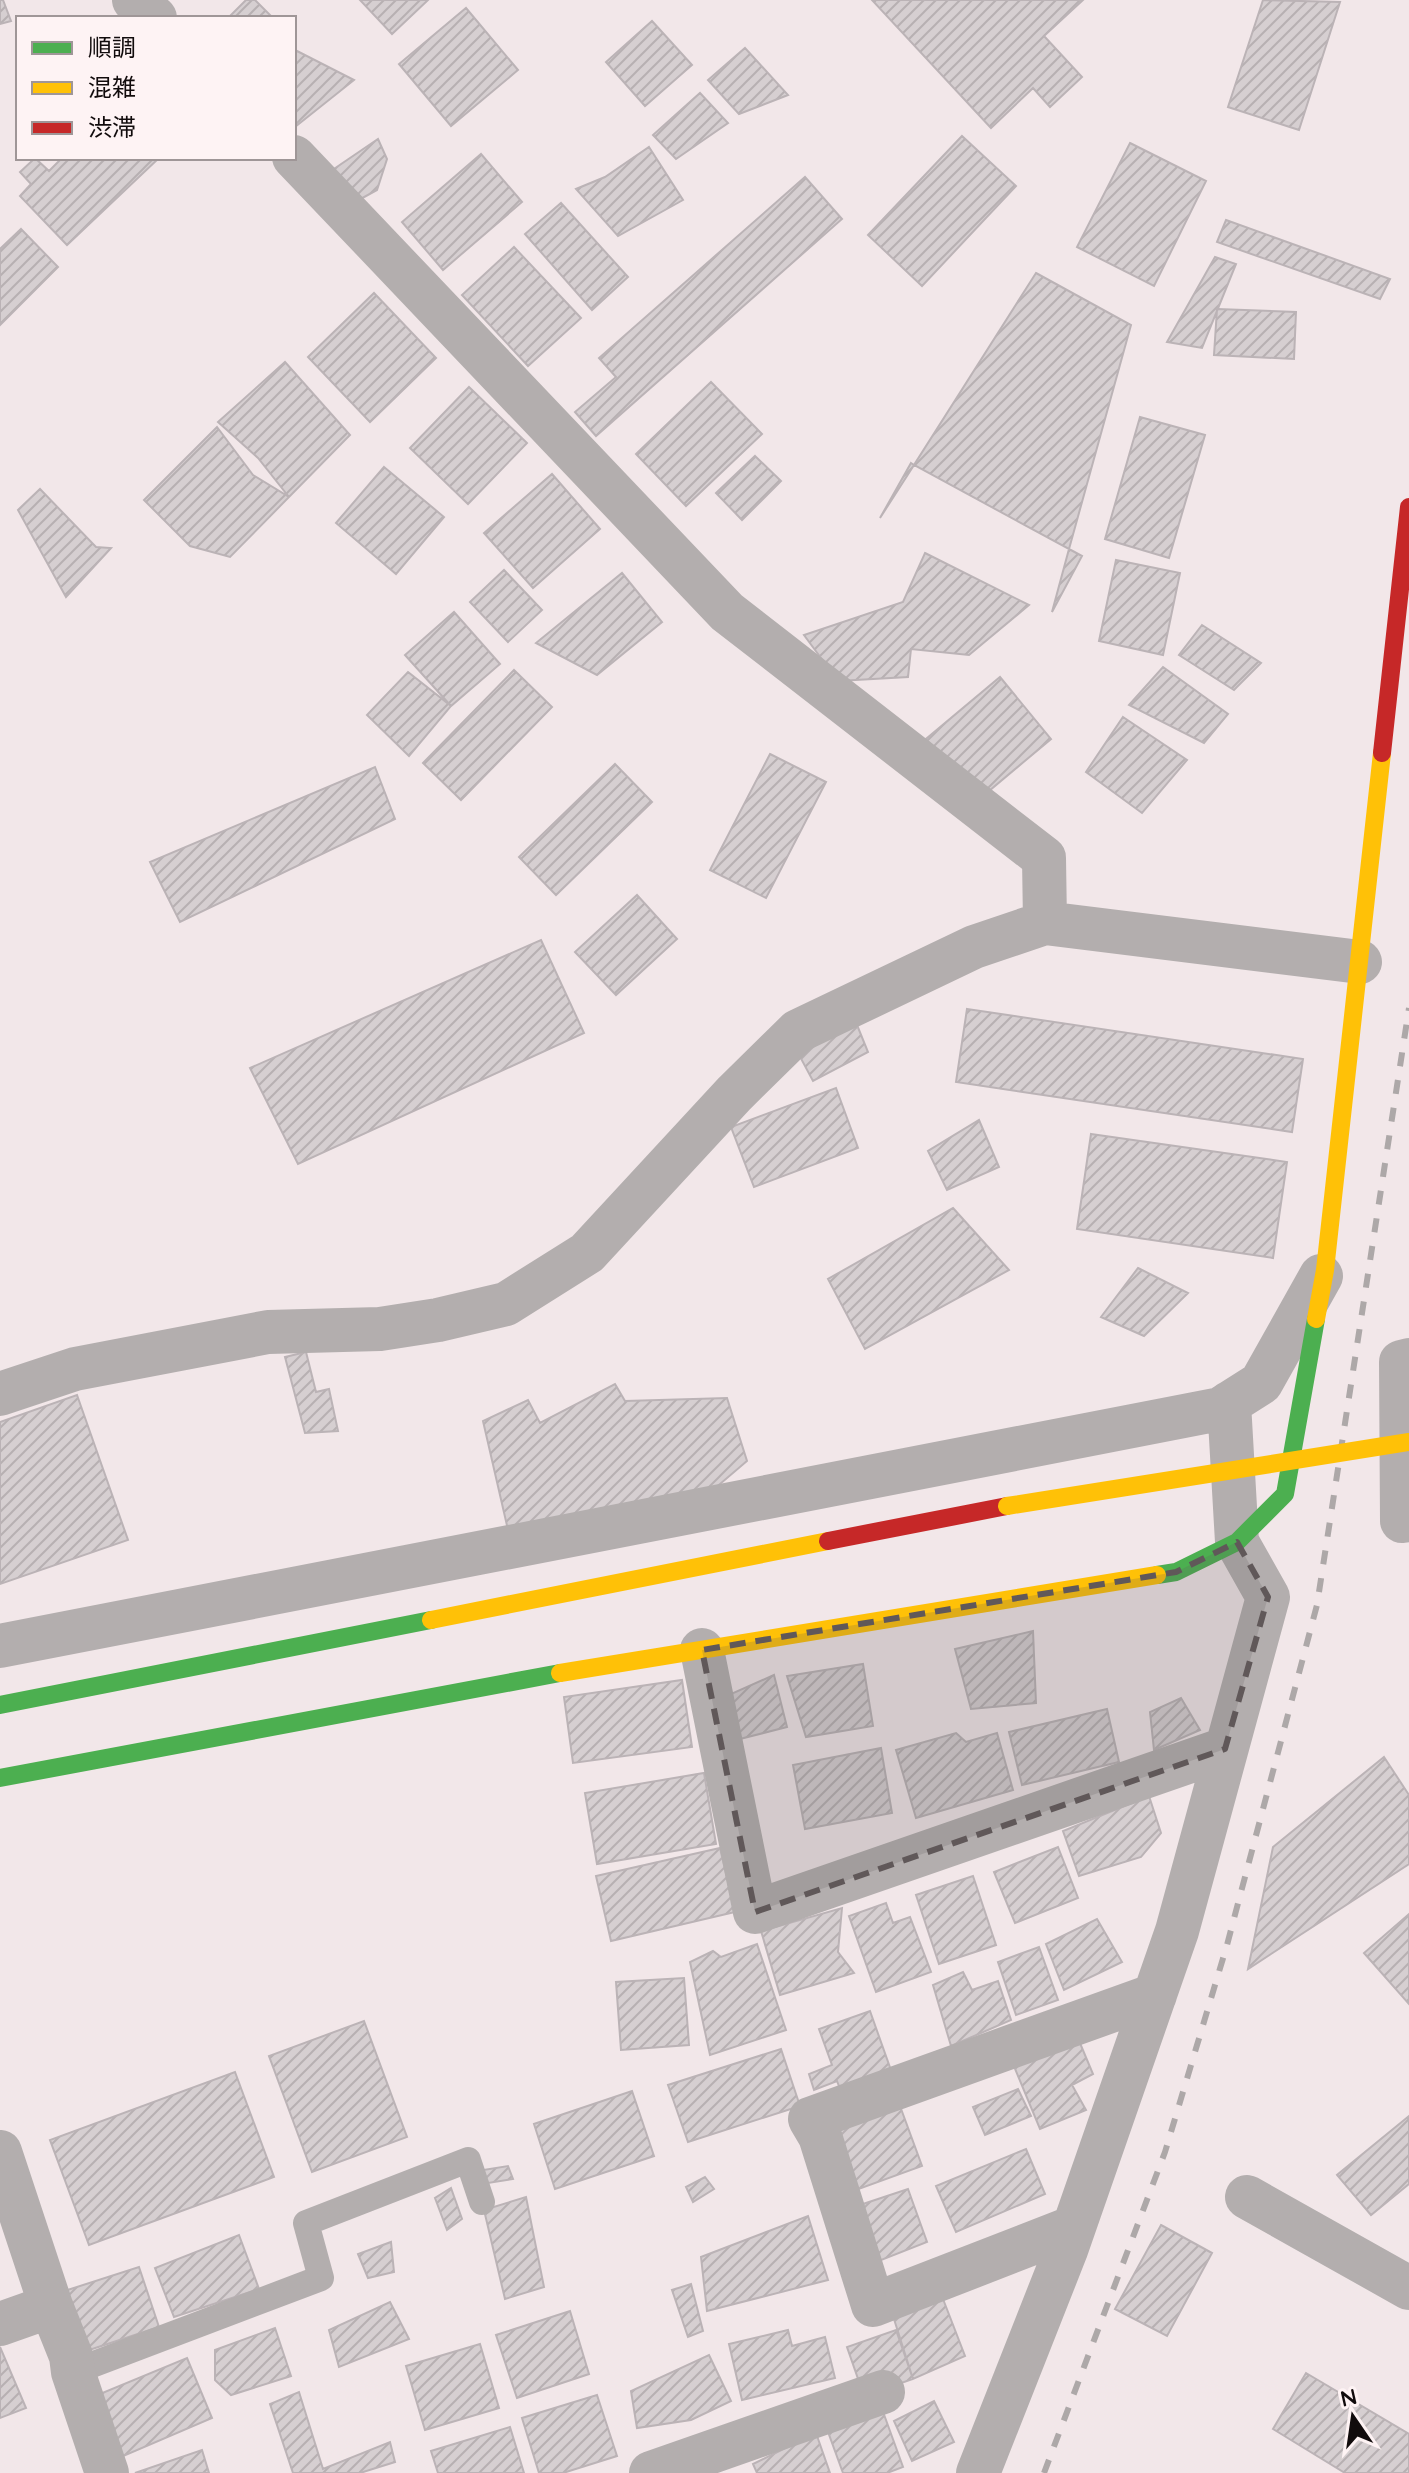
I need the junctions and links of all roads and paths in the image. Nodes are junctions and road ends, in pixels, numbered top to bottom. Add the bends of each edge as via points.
1 (134, 0) edge
2 (153, 16) edge
3 (296, 159) edge
4 (1409, 507) edge
5 (1045, 923) junction
6 (1360, 962) junction
7 (1325, 1270) junction
8 (1409, 1360) edge
9 (0, 1394) edge
10 (1229, 1403) junction
11 (1409, 1442) edge
12 (1409, 1520) edge
13 (1237, 1542) junction
14 (0, 1646) edge
15 (702, 1650) junction
16 (0, 1705) edge
17 (1225, 1749) junction
18 (0, 1778) edge
19 (1155, 1995) junction
20 (0, 2152) edge
21 (1247, 2197) dead end
22 (482, 2202) dead end
23 (1074, 2227) junction
24 (1409, 2288) edge
25 (51, 2306) junction
26 (0, 2324) edge
27 (73, 2372) junction
28 (883, 2392) dead end
29 (107, 2473) edge
30 (651, 2473) edge
31 (978, 2473) edge

1 - 2 street
3 - 5 street via 727,612 1044,858
4 - 6 street
5 - 6 street
5 - 9 street via 974,947 798,1031 587,1253 506,1304 380,1329 268,1332 75,1369
6 - 7 street
7 - 10 street via 1261,1383
7 - 13 street via 1285,1494
8 - 12 street via 1401,1362 1402,1521
10 - 13 street
10 - 14 street via 1220,1409
11 - 16 street, bridge via 1007,1506
13 - 15 street via 1176,1572
13 - 17 street via 1268,1597
15 - 17 street via 755,1912
15 - 18 street
17 - 19 street
19 - 23 street
19 - 23 street via 810,2119 820,2136 873,2305
20 - 25 street
21 - 24 street
22 - 27 lane via 468,2160 306,2223 321,2278
23 - 31 street
25 - 26 street
25 - 27 street
27 - 29 street
28 - 30 street

